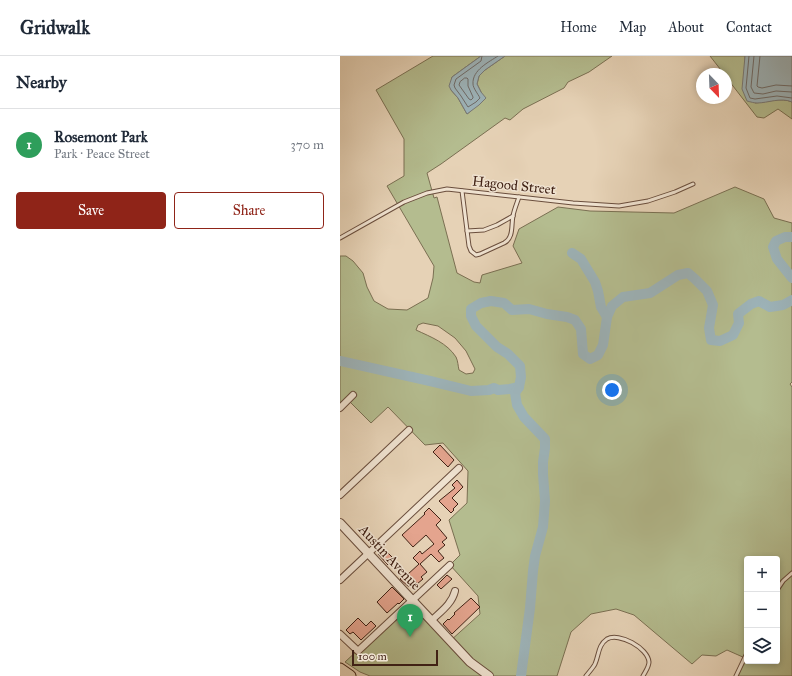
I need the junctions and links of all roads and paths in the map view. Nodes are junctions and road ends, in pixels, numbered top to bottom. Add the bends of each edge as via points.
1 (693, 184) dead end
2 (462, 191) junction
3 (519, 197) junction
4 (513, 216) junction
5 (468, 231) junction
6 (340, 238) edge
7 (353, 395) dead end
8 (340, 408) edge
9 (409, 430) dead end
10 (459, 468) dead end
11 (340, 495) edge
12 (340, 523) edge
13 (369, 553) junction
14 (450, 565) dead end
15 (792, 573) edge
16 (340, 580) edge
17 (780, 586) edge
18 (454, 592) dead end
19 (412, 600) junction
20 (431, 621) junction
21 (340, 634) edge
22 (744, 659) edge
23 (340, 669) edge
24 (350, 676) edge
25 (489, 676) edge
26 (586, 676) edge
27 (643, 676) edge
28 (736, 676) edge

1 - 3 lane, Hagood Street via 648,201 618,206
2 - 3 lane, Hagood Street
2 - 5 lane
2 - 6 lane, Hagood Street via 447,189 427,193 404,202
3 - 4 lane
4 - 5 lane via 484,230
4 - 5 lane via 508,242 480,254 476,255 471,251
7 - 8 street
9 - 11 street
10 - 13 street
12 - 13 street, Austin Avenue
13 - 16 street
13 - 19 street, Austin Avenue
14 - 19 street
15 - 17 lane
18 - 20 street via 447,605
19 - 20 street, Austin Avenue
19 - 21 street via 358,651
20 - 25 street, Austin Avenue via 470,662
22 - 28 lane
23 - 24 highway
26 - 27 lane via 594,665 600,647 610,637 627,640 647,655 649,665

